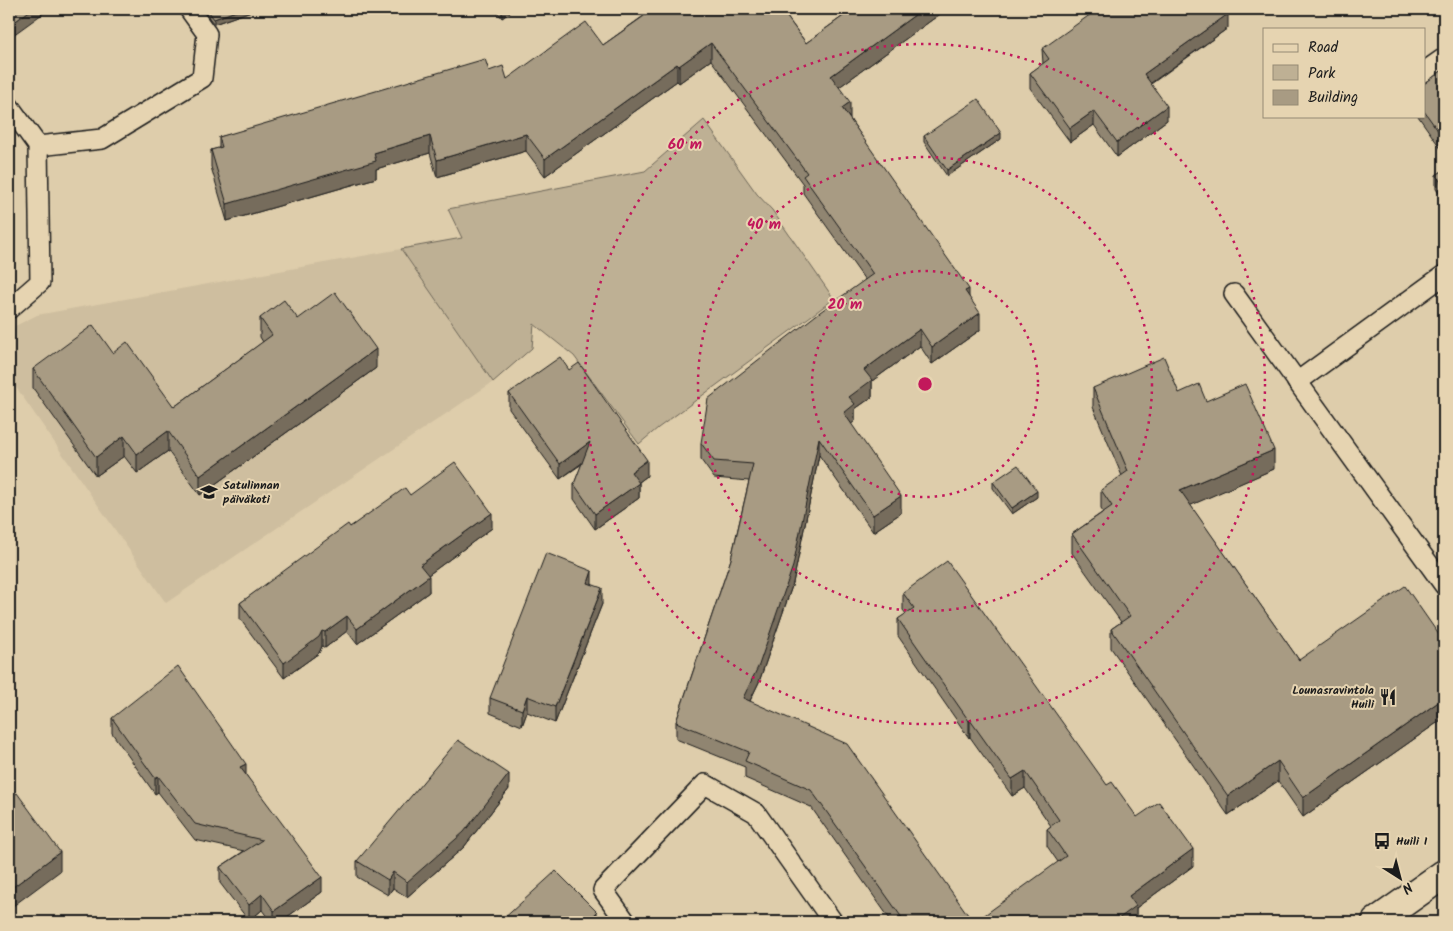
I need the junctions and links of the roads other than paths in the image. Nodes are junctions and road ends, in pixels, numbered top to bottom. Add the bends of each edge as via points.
1 (189, 9) edge
2 (1444, 58) edge
3 (1426, 71) edge
4 (9, 106) edge
5 (38, 146) junction
6 (1444, 275) edge
7 (1234, 294) dead end
8 (9, 309) edge
9 (1297, 382) junction
10 (1444, 585) edge
11 (1444, 875) edge
12 (626, 922) edge
13 (833, 922) edge
14 (1376, 922) edge

1 - 5 lane via 207,34 202,78 102,139
2 - 3 lane
4 - 5 lane
5 - 8 lane via 40,282
6 - 9 lane
7 - 9 lane
9 - 10 lane
11 - 14 main road
12 - 13 lane via 603,890 705,784 756,812

